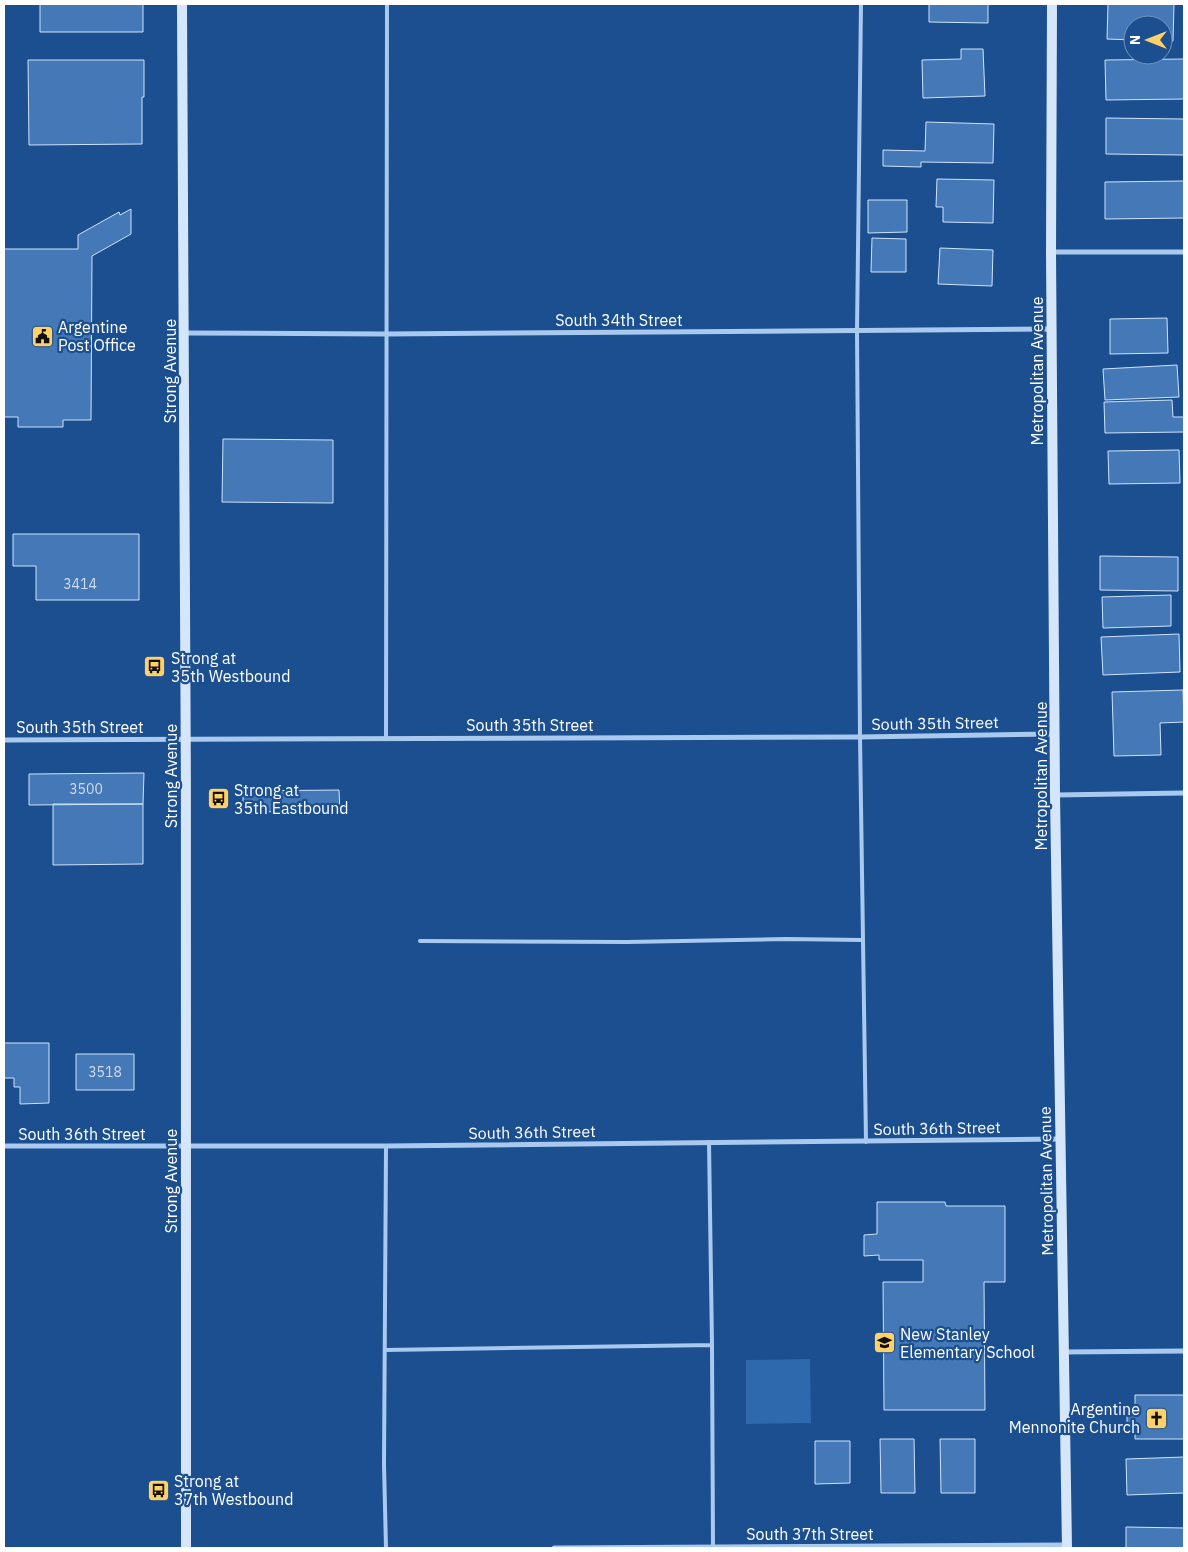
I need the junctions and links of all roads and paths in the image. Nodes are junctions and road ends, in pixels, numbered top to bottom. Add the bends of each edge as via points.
1 (182, 4) edge
2 (387, 4) edge
3 (861, 4) edge
4 (1052, 4) edge
5 (1052, 252) junction
6 (1184, 252) edge
7 (1052, 329) junction
8 (857, 331) junction
9 (185, 333) junction
10 (386, 334) junction
11 (1056, 734) junction
12 (860, 737) junction
13 (386, 738) junction
14 (4, 740) edge
15 (186, 740) junction
16 (1184, 793) edge
17 (1055, 795) junction
18 (863, 940) junction
19 (420, 941) dead end
20 (1060, 1139) junction
21 (709, 1142) junction
22 (866, 1142) junction
23 (4, 1146) edge
24 (386, 1146) junction
25 (186, 1147) junction
26 (712, 1344) junction
27 (385, 1350) junction
28 (1184, 1351) edge
29 (1064, 1352) junction
30 (1066, 1546) edge
31 (713, 1547) junction
32 (186, 1548) edge
33 (386, 1548) edge
34 (554, 1548) edge

1 - 9 main road, Strong Avenue
2 - 10 lane
3 - 8 lane
4 - 5 main road, Metropolitan Avenue
5 - 6 street
5 - 7 main road, Metropolitan Avenue
7 - 8 street, South 34th Street
7 - 11 main road, Metropolitan Avenue
8 - 10 street, South 34th Street
8 - 12 lane
9 - 10 street, South 34th Street
9 - 15 main road, Strong Avenue
10 - 13 lane
11 - 12 street, South 35th Street
11 - 17 main road, Metropolitan Avenue
12 - 13 street, South 35th Street
12 - 18 lane
13 - 15 street, South 35th Street
14 - 15 street, South 35th Street
15 - 25 main road, Strong Avenue
16 - 17 street
17 - 20 main road, Metropolitan Avenue
18 - 19 lane
18 - 22 lane
20 - 22 street, South 36th Street
20 - 29 main road, Metropolitan Avenue
21 - 22 street, South 36th Street
21 - 24 street, South 36th Street
21 - 26 lane
23 - 25 street, South 36th Street
24 - 25 street, South 36th Street
24 - 27 lane
25 - 32 main road, Strong Avenue
26 - 27 lane
26 - 31 lane
27 - 33 lane
28 - 29 street
29 - 30 main road, Metropolitan Avenue
30 - 31 street, South 37th Street
31 - 34 street, South 37th Street

